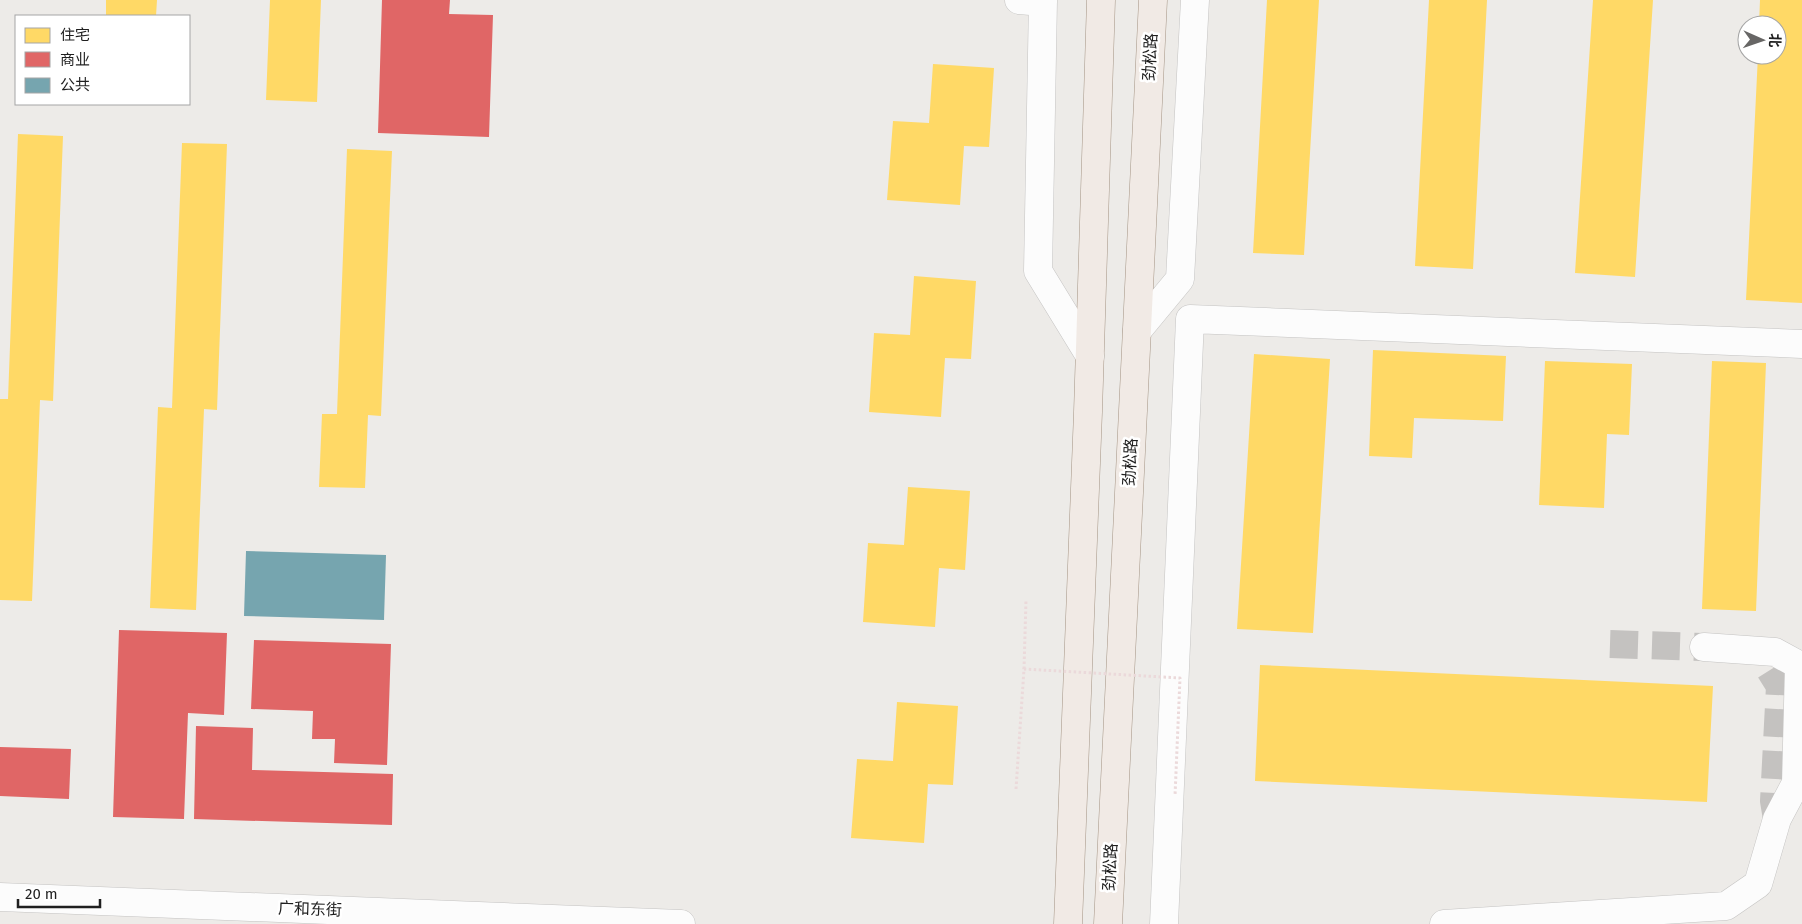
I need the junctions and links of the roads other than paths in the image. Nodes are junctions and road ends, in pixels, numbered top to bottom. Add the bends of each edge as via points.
1 (1101, 0) edge
2 (1153, 0) edge
3 (1195, 0) edge
4 (1035, 1) edge
5 (1137, 331) junction
6 (1802, 344) edge
7 (1090, 356) junction
8 (1704, 647) tunnel mouth
9 (0, 897) edge
10 (1508, 923) edge
11 (681, 924) edge
12 (1068, 924) edge
13 (1108, 924) edge
14 (1164, 924) edge
15 (1444, 924) edge

1 - 7 main road
2 - 5 main road, 劲松路
3 - 5 street via 1180,279
4 - 7 street via 1038,270
5 - 13 main road, 劲松路
6 - 14 street via 1190,319
7 - 12 main road
8 - 10 street via 1775,652 1799,665 1796,783 1777,820 1758,884 1726,906
9 - 11 street, 广和东街
10 - 15 street

